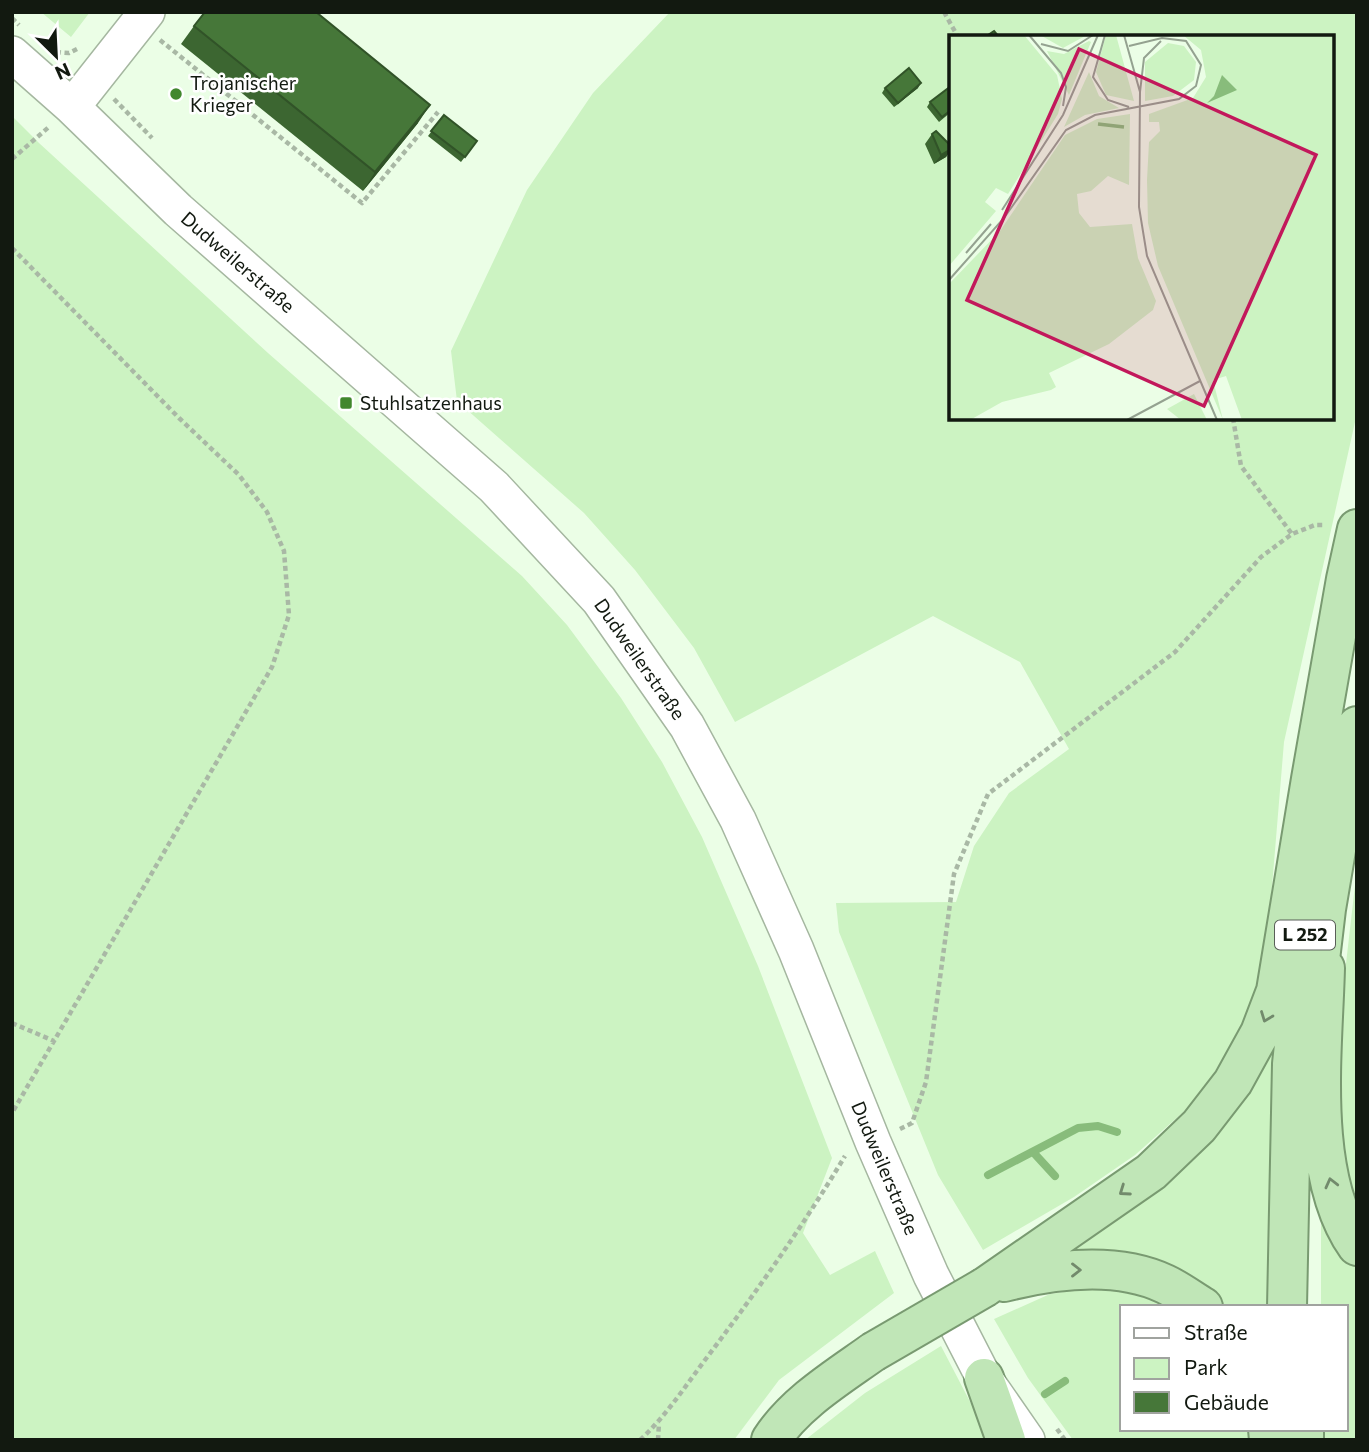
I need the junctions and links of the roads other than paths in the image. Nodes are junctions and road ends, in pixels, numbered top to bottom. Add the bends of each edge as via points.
1 (147, 12) edge
2 (12, 54) edge
3 (72, 107) junction
4 (1342, 527) edge
5 (1343, 596) junction
6 (1357, 726) edge
7 (1326, 909) junction
8 (1357, 1246) edge
9 (985, 1287) junction
10 (1200, 1305) edge
11 (1287, 1305) edge
12 (1301, 1305) edge
13 (984, 1378) junction
14 (1039, 1431) edge
15 (771, 1440) edge
16 (1006, 1440) edge

1 - 3 street
2 - 3 street, Dudweilerstraße
3 - 13 street, Dudweilerstraße via 178,210 494,487 598,600 687,726 738,820 931,1275
4 - 5 highway, L 252
5 -> 9 highway via 1276,992 1260,1034 1233,1082 1199,1126 1150,1172
5 - 11 highway, L 252 via 1292,1063
6 - 7 highway, L 252
8 -> 7 highway via 1340,1215 1325,1147
7 - 12 highway, L 252 via 1304,1102
9 -> 10 highway via 1065,1270 1123,1271 1165,1284
9 - 15 highway, bridge via 873,1352 825,1387
13 - 14 street, Dudweilerstraße
13 - 16 highway

